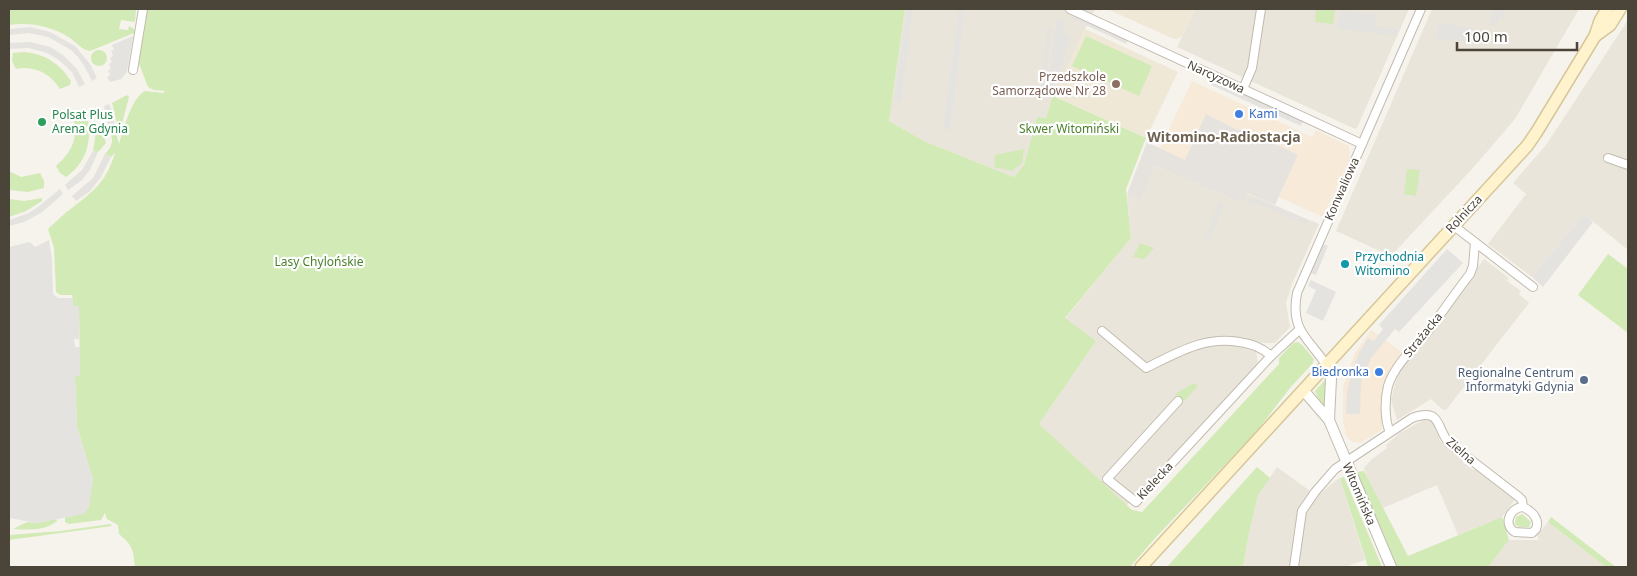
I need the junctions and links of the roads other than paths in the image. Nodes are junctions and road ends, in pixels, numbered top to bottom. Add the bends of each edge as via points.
1 (143, 9) edge
2 (1070, 9) edge
3 (1261, 9) edge
4 (1421, 9) edge
5 (1607, 9) edge
6 (1620, 9) edge
7 (1595, 36) junction
8 (133, 70) dead end
9 (1243, 89) junction
10 (1362, 144) junction
11 (1608, 158) dead end
12 (1628, 165) edge
13 (1454, 226) junction
14 (1475, 243) junction
15 (1534, 287) dead end
16 (1299, 330) junction
17 (1102, 331) dead end
18 (1271, 356) junction
19 (1327, 366) junction
20 (1304, 391) junction
21 (1178, 401) dead end
22 (1329, 420) junction
23 (1390, 432) junction
24 (1346, 462) junction
25 (1523, 507) dead end
26 (1141, 567) edge
27 (1294, 567) edge
28 (1390, 567) edge

1 - 8 street
2 - 9 street, Narcyzowa
3 - 9 street via 1252,68
4 - 10 street, Konwaliowa
5 - 7 main road, Rolnicza
6 - 7 main road, Rolnicza via 1610,25
7 - 13 main road, Rolnicza via 1536,133
9 - 10 street, Narcyzowa
10 - 16 street, Konwaliowa via 1297,293 1295,307
11 - 12 street
13 - 14 street
13 - 19 main road, Rolnicza
14 - 15 street
14 - 23 street, Strażacka via 1470,274 1395,372 1388,386 1386,409
16 - 18 street, Kielecka
16 - 19 street
17 - 18 street via 1146,368 1185,349 1218,340 1258,346
18 - 21 street, Kielecka via 1136,502 1107,479
19 - 20 main road, Rolnicza
19 - 22 street, Witomińska via 1331,379
20 - 22 street, Witomińska
20 - 26 main road
22 - 24 street, Witomińska
23 - 24 street, Zielna
23 - 25 street, Zielna via 1420,415 1434,417 1449,444 1520,497
24 - 27 street, Zielna via 1335,469 1302,511
24 - 28 street, Witomińska

